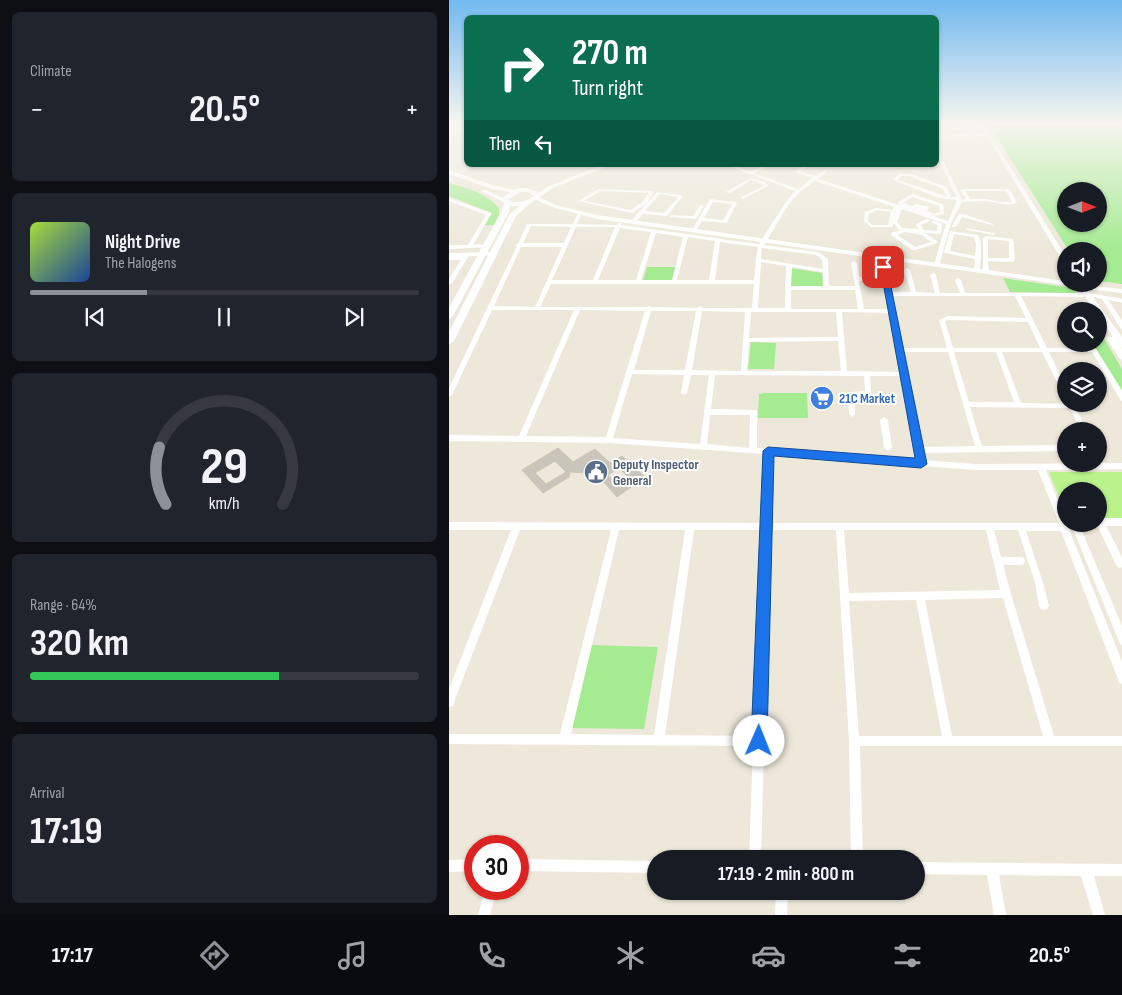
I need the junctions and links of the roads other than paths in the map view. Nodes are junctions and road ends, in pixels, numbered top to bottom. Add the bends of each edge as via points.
1 (944, 166) edge
2 (1008, 166) edge
3 (596, 167) edge
4 (602, 167) edge
5 (736, 167) edge
6 (764, 167) edge
7 (804, 167) edge
8 (826, 171) dead end
9 (752, 172) junction
10 (450, 175) edge
11 (815, 178) junction
12 (771, 180) junction
13 (764, 183) junction
14 (526, 190) junction
15 (517, 191) junction
16 (798, 191) junction
17 (728, 192) dead end
18 (537, 197) junction
19 (685, 197) dead end
20 (743, 198) dead end
21 (949, 198) junction
22 (449, 199) edge
23 (959, 200) junction
24 (968, 200) junction
25 (706, 201) dead end
26 (505, 202) junction
27 (526, 204) junction
28 (554, 206) junction
29 (595, 206) junction
30 (899, 208) junction
31 (893, 211) junction
32 (918, 211) junction
33 (642, 212) junction
34 (583, 214) junction
35 (671, 216) junction
36 (700, 219) junction
37 (979, 219) junction
38 (927, 220) junction
39 (633, 222) junction
40 (619, 223) junction
41 (992, 224) dead end
42 (574, 225) junction
43 (951, 225) junction
44 (483, 226) junction
45 (497, 226) junction
46 (664, 226) junction
47 (693, 230) junction
48 (973, 230) junction
49 (654, 231) junction
50 (923, 232) junction
51 (994, 234) dead end
52 (686, 235) junction
53 (718, 239) junction
54 (763, 242) junction
55 (565, 245) junction
56 (470, 246) junction
57 (487, 246) junction
58 (518, 246) junction
59 (449, 247) edge
60 (1057, 247) edge
61 (914, 249) junction
62 (482, 254) junction
63 (493, 254) junction
64 (449, 256) edge
65 (466, 256) junction
66 (977, 258) junction
67 (986, 258) junction
68 (757, 260) junction
69 (910, 261) junction
70 (854, 263) dead end
71 (789, 265) junction
72 (937, 265) junction
73 (883, 267) dead end
74 (907, 270) dead end
75 (977, 270) junction
76 (825, 271) junction
77 (986, 272) junction
78 (933, 275) dead end
79 (885, 278) junction
80 (857, 279) junction
81 (958, 280) dead end
82 (449, 282) edge
83 (549, 282) junction
84 (595, 282) junction
85 (638, 282) junction
86 (675, 282) junction
87 (712, 282) junction
88 (756, 282) junction
89 (1057, 282) edge
90 (789, 288) junction
91 (826, 288) junction
92 (858, 288) junction
93 (1107, 291) edge
94 (1057, 292) edge
95 (1085, 292) edge
96 (1088, 292) edge
97 (1122, 292) edge
98 (888, 294) junction
99 (914, 294) junction
100 (939, 294) junction
101 (963, 294) junction
102 (1017, 294) junction
103 (1104, 298) junction
104 (1122, 301) edge
105 (489, 308) junction
106 (537, 308) junction
107 (578, 308) junction
108 (649, 308) junction
109 (700, 308) junction
110 (752, 309) junction
111 (788, 309) junction
112 (839, 310) junction
113 (861, 310) junction
114 (891, 310) junction
115 (449, 316) edge
116 (1029, 320) junction
117 (1111, 327) junction
118 (1122, 328) edge
119 (1107, 333) edge
120 (841, 339) junction
121 (746, 340) junction
122 (449, 341) edge
123 (1122, 345) edge
124 (1057, 349) edge
125 (899, 350) junction
126 (950, 350) junction
127 (998, 350) junction
128 (1044, 350) junction
129 (1095, 352) edge
130 (1122, 357) edge
131 (631, 372) junction
132 (689, 373) junction
133 (712, 373) junction
134 (744, 373) junction
135 (844, 374) junction
136 (867, 374) junction
137 (904, 374) junction
138 (1057, 376) edge
139 (684, 393) dead end
140 (449, 395) edge
141 (1122, 399) edge
142 (966, 404) junction
143 (1018, 405) junction
144 (1057, 405) edge
145 (707, 412) junction
146 (852, 414) dead end
147 (885, 420) dead end
148 (449, 438) edge
149 (522, 438) junction
150 (609, 440) junction
151 (703, 446) junction
152 (888, 448) dead end
153 (1057, 448) edge
154 (979, 449) junction
155 (753, 450) junction
156 (919, 450) junction
157 (768, 451) junction
158 (1107, 463) edge
159 (921, 464) junction
160 (1057, 466) edge
161 (1122, 466) edge
162 (1041, 467) junction
163 (1057, 509) edge
164 (1107, 522) edge
165 (1122, 522) edge
166 (449, 526) edge
167 (517, 526) junction
168 (765, 526) junction
169 (989, 526) junction
170 (616, 527) junction
171 (690, 527) junction
172 (1021, 527) junction
173 (1057, 527) edge
174 (840, 528) junction
175 (1066, 532) edge
176 (1078, 532) edge
177 (1104, 532) edge
178 (998, 561) junction
179 (1021, 561) dead end
180 (1120, 564) dead end
181 (1006, 594) junction
182 (844, 597) junction
183 (920, 597) junction
184 (1043, 606) dead end
185 (1121, 636) edge
186 (1122, 679) edge
187 (449, 702) edge
188 (449, 740) edge
189 (564, 740) junction
190 (659, 740) junction
191 (948, 740) junction
192 (759, 741) junction
193 (854, 741) junction
194 (1050, 741) junction
195 (1122, 742) edge
196 (755, 850) edge
197 (857, 850) edge
198 (464, 865) edge
199 (529, 865) edge
200 (449, 866) edge
201 (647, 867) edge
202 (925, 868) edge
203 (991, 869) junction
204 (1087, 870) junction
205 (1122, 870) edge
206 (488, 900) edge
207 (781, 900) edge
208 (484, 915) edge
209 (781, 915) edge
210 (1001, 915) edge
211 (1099, 915) edge

1 - 23 street
2 - 60 street
3 - 14 main road
4 - 18 main road via 555,185
5 - 9 street
6 - 9 street
7 - 11 street via 797,172
8 - 11 street
9 - 12 street
10 - 15 street
10 - 26 street
11 - 16 street
11 - 30 street
12 - 13 street
12 - 16 street
13 - 17 street via 750,179
13 - 20 street via 766,186
14 - 15 main road
14 - 18 main road
15 - 26 main road via 510,194
16 - 54 street
18 - 27 main road
18 - 28 street
19 - 35 street
21 - 21 street via 895,180 909,175 945,188
21 - 23 street
22 - 44 street via 489,214
23 - 24 street
23 - 43 street
24 - 24 street via 962,190 1008,190 1015,203
25 - 35 street via 694,218
26 - 27 main road
26 - 45 main road
27 - 28 street
27 - 63 main road via 513,215
28 - 34 street
29 - 29 street via 580,202 599,190 652,192 632,212
29 - 34 street
30 - 31 street
30 - 32 street
30 - 38 street
30 - 50 street via 895,222 898,227
31 - 31 street via 890,226 871,226 866,221 867,213 873,209
32 - 32 street via 900,202 912,195 943,208 941,215
32 - 43 street
33 - 33 street via 665,215 681,196 659,193
33 - 39 street
34 - 40 street
34 - 42 street
35 - 46 street
36 - 36 street via 712,200 735,203 725,222
36 - 47 street
37 - 41 street
37 - 43 street via 961,214
37 - 48 street
38 - 50 street via 918,225
38 - 50 street via 940,224 940,231
39 - 40 street
39 - 46 street
40 - 42 street
40 - 49 street
40 - 84 street
42 - 55 street
42 - 58 street via 527,226
43 - 48 street
43 - 72 street
44 - 45 street
44 - 56 street
45 - 57 main road
46 - 47 street
47 - 54 street
48 - 51 street
49 - 52 street
49 - 85 street
52 - 53 street
52 - 86 street
53 - 54 street
53 - 87 street
54 - 68 street
54 - 69 street
54 - 76 street via 821,254 825,259
55 - 58 street
55 - 83 street
56 - 57 street
56 - 59 street
57 - 62 main road
58 - 105 street
61 - 61 street via 935,242 919,233 905,231 893,234
61 - 69 street
62 - 63 street
62 - 65 street
62 - 115 main road
63 - 122 main road
64 - 65 street
65 - 82 street
66 - 66 street via 976,236 952,232 947,252
66 - 75 street
67 - 67 street via 1011,260 1011,240 987,236
67 - 77 street
68 - 71 street
68 - 88 street
69 - 72 street
70 - 80 street
71 - 76 street
71 - 90 street
72 - 75 street
73 - 79 street
74 - 99 street
75 - 77 street
76 - 91 street
77 - 89 street
78 - 100 street
79 - 80 street
79 - 98 street
80 - 92 street
81 - 101 street
83 - 84 street
83 - 106 street
84 - 85 street
85 - 86 street
86 - 87 street
87 - 88 street
88 - 110 street
90 - 91 street
90 - 111 street
91 - 92 street
92 - 113 street
93 - 97 street
94 - 102 street
95 - 117 street
96 - 103 street
98 - 99 street
98 - 114 street
99 - 100 street
100 - 101 street
101 - 102 street
102 - 116 street
103 - 104 street
103 - 118 street
105 - 106 street
105 - 140 street
106 - 107 street
107 - 108 street
107 - 149 street
108 - 109 street
108 - 131 street
109 - 110 street
109 - 132 street
110 - 111 street
110 - 121 street
111 - 112 street
112 - 113 street
112 - 120 street
113 - 114 street
114 - 125 street
116 - 126 street via 943,319
116 - 128 street
117 - 118 street
117 - 123 street
119 - 130 street
120 - 121 street
120 - 135 street
121 - 134 street
124 - 128 street
125 - 126 street
125 - 137 street
126 - 127 street
126 - 142 street
127 - 128 street
127 - 143 street
128 - 138 street
129 - 141 street
131 - 132 street
131 - 150 street
132 - 133 street
132 - 139 street
133 - 134 street
133 - 145 street
134 - 135 street
135 - 136 street
136 - 137 street
136 - 146 street via 868,393 851,394
137 - 156 street
142 - 143 street
142 - 154 street
143 - 144 street
145 - 151 street
145 - 155 street via 755,412
147 - 152 street
148 - 149 street
149 - 150 street
150 - 151 street
151 - 155 street
153 - 154 street
154 - 156 street
155 - 157 street
156 - 159 street
157 - 159 street
157 - 168 street
158 - 161 street
159 - 162 street
160 - 162 street
162 - 163 street
164 - 165 street
166 - 167 street
167 - 170 street
167 - 187 street
168 - 171 street
168 - 174 street
168 - 192 street
169 - 172 street
169 - 174 street
169 - 178 street
170 - 171 street
170 - 189 street
171 - 190 street
172 - 173 street
172 - 184 street via 1039,582
174 - 182 street
175 - 186 street
176 - 185 street
177 - 180 street
178 - 179 street
178 - 181 street
181 - 183 street
181 - 194 street
182 - 183 street
182 - 193 street
183 - 191 street
188 - 189 street
189 - 190 street
190 - 192 street
191 - 193 street
191 - 194 street
192 - 196 street
193 - 197 street
194 - 195 street
198 - 200 street
199 - 201 street
202 - 203 street
203 - 204 street
203 - 210 street
204 - 205 street
204 - 211 street
206 - 208 street
207 - 209 street

